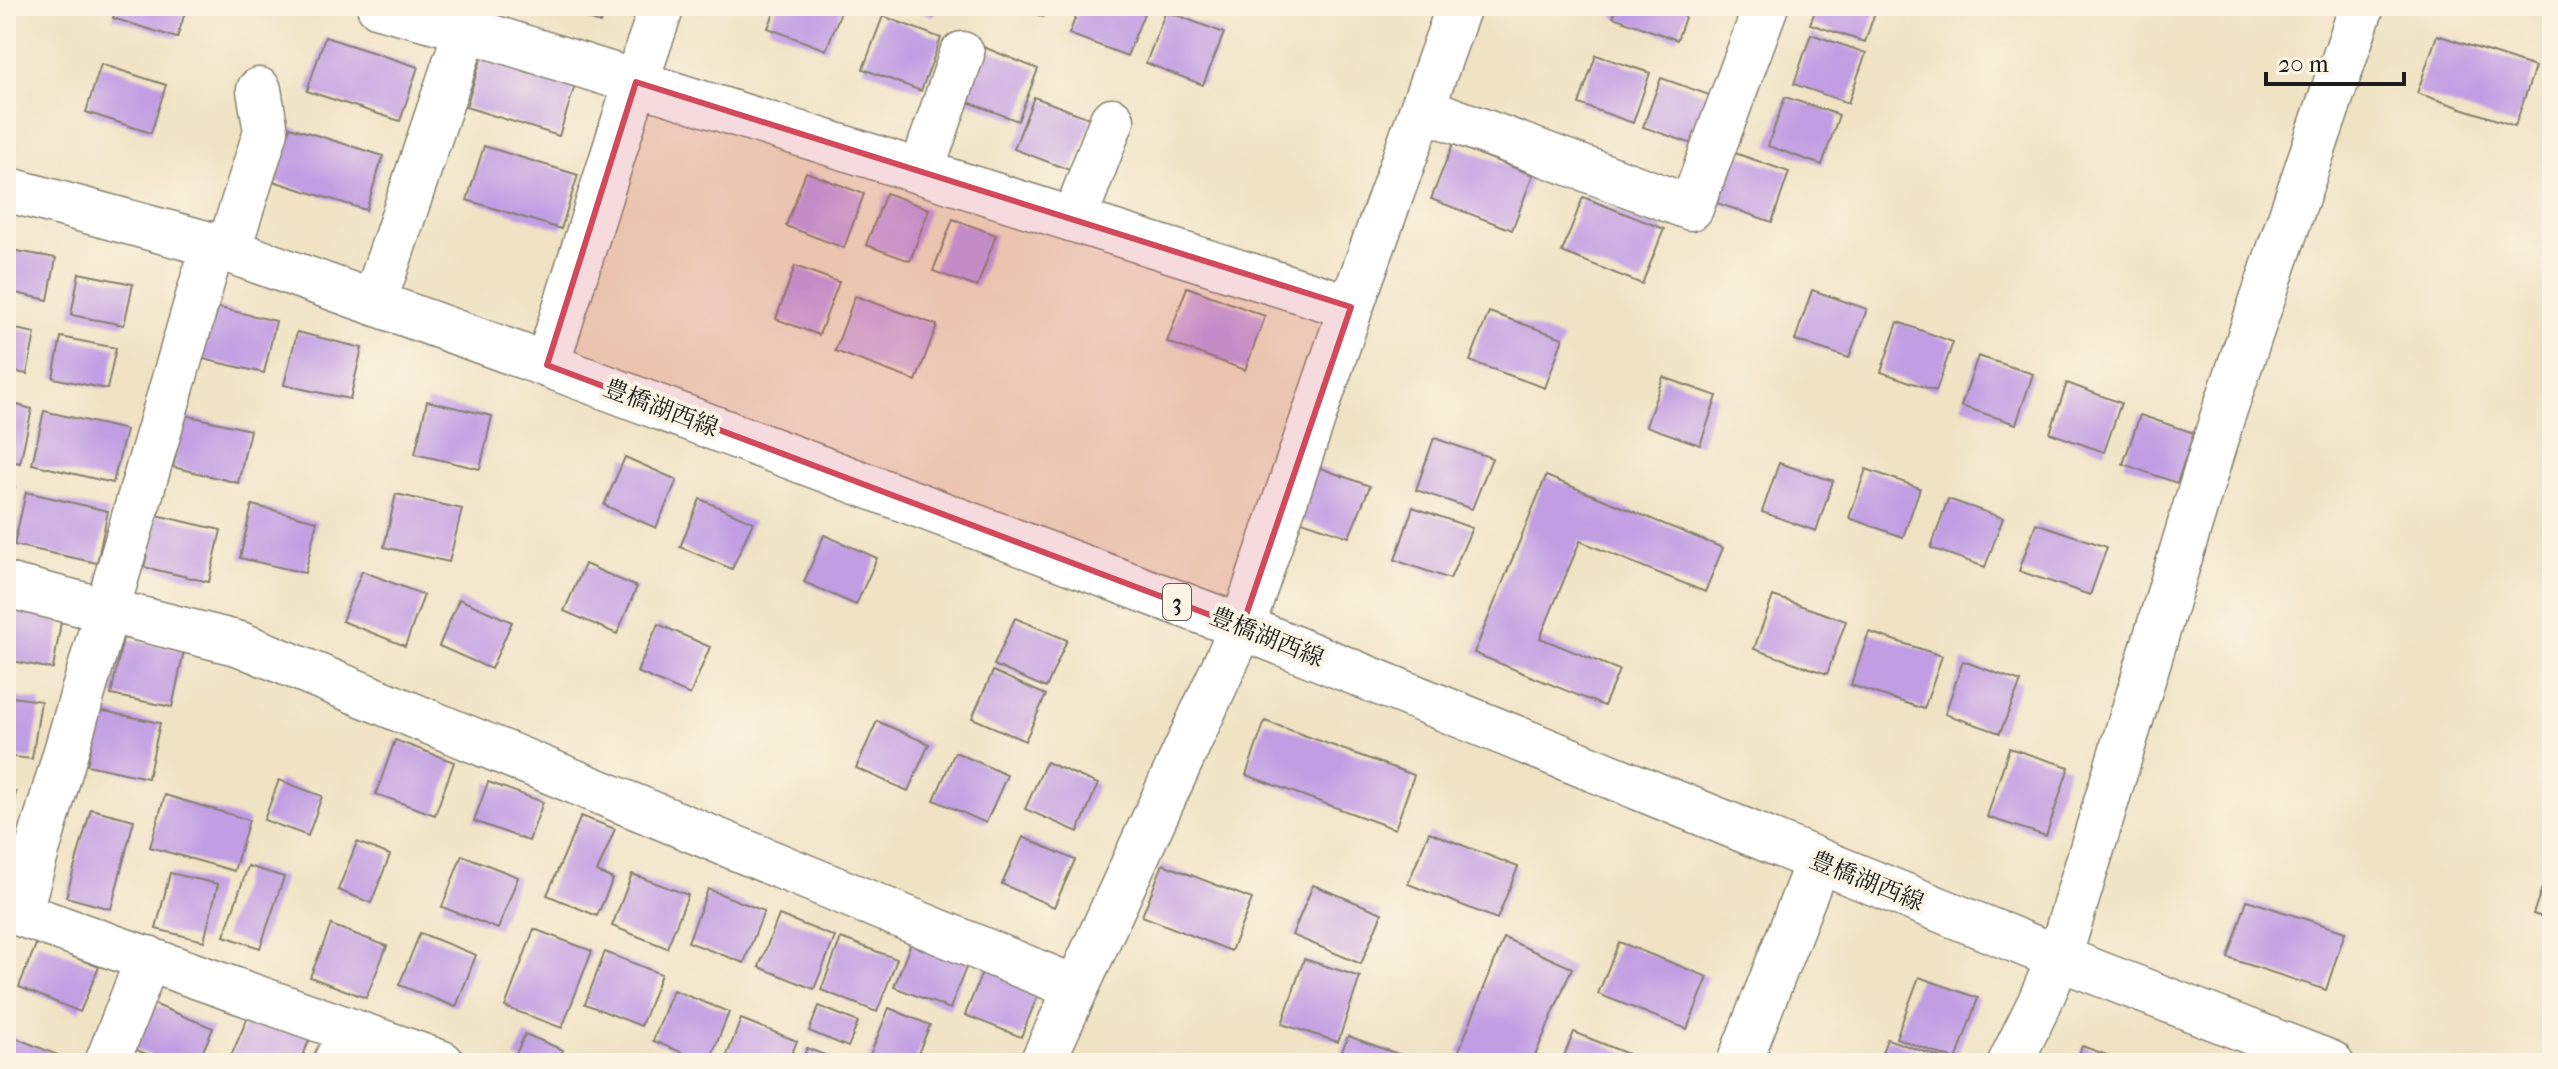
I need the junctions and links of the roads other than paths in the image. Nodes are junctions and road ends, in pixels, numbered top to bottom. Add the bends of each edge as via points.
1 (379, 6) edge
2 (662, 6) edge
3 (1766, 6) edge
4 (2362, 6) edge
5 (1457, 7) edge
6 (470, 18) edge
7 (962, 54) dead end
8 (636, 82) junction
9 (259, 90) dead end
10 (1423, 109) junction
11 (1112, 120) dead end
12 (921, 172) junction
13 (6, 189) edge
14 (1074, 220) junction
15 (220, 248) junction
16 (374, 303) junction
17 (1351, 307) junction
18 (547, 365) junction
19 (6, 585) edge
20 (107, 611) junction
21 (1242, 627) junction
22 (1818, 861) junction
23 (13, 911) edge
24 (148, 958) junction
25 (2059, 958) junction
26 (1076, 988) junction
27 (343, 1047) edge
28 (107, 1063) edge
29 (442, 1063) edge
30 (1042, 1063) edge
31 (1739, 1063) edge
32 (2010, 1063) edge
33 (2331, 1063) edge

1 - 6 street
2 - 8 street
3 - 10 street via 1691,208
4 - 25 street via 2223,415
5 - 10 street
6 - 8 street
6 - 16 street
7 - 12 street
8 - 12 street
8 - 18 street
9 - 15 street via 266,131
10 - 17 street
11 - 14 street
12 - 14 street
13 - 15 street, 豊橋湖西線 / 3
14 - 17 street
15 - 16 street, 豊橋湖西線 / 3
15 - 20 street
16 - 18 street, 豊橋湖西線 / 3
17 - 21 street
18 - 21 street, 豊橋湖西線 / 3
19 - 20 street
20 - 23 street
20 - 26 street via 240,644
21 - 22 street, 豊橋湖西線 / 3
21 - 26 street
22 - 25 street, 豊橋湖西線 / 3
22 - 31 street
23 - 24 street
24 - 27 street
24 - 28 street
25 - 32 street
25 - 33 street, 豊橋湖西線 / 3
26 - 30 street
27 - 29 street

